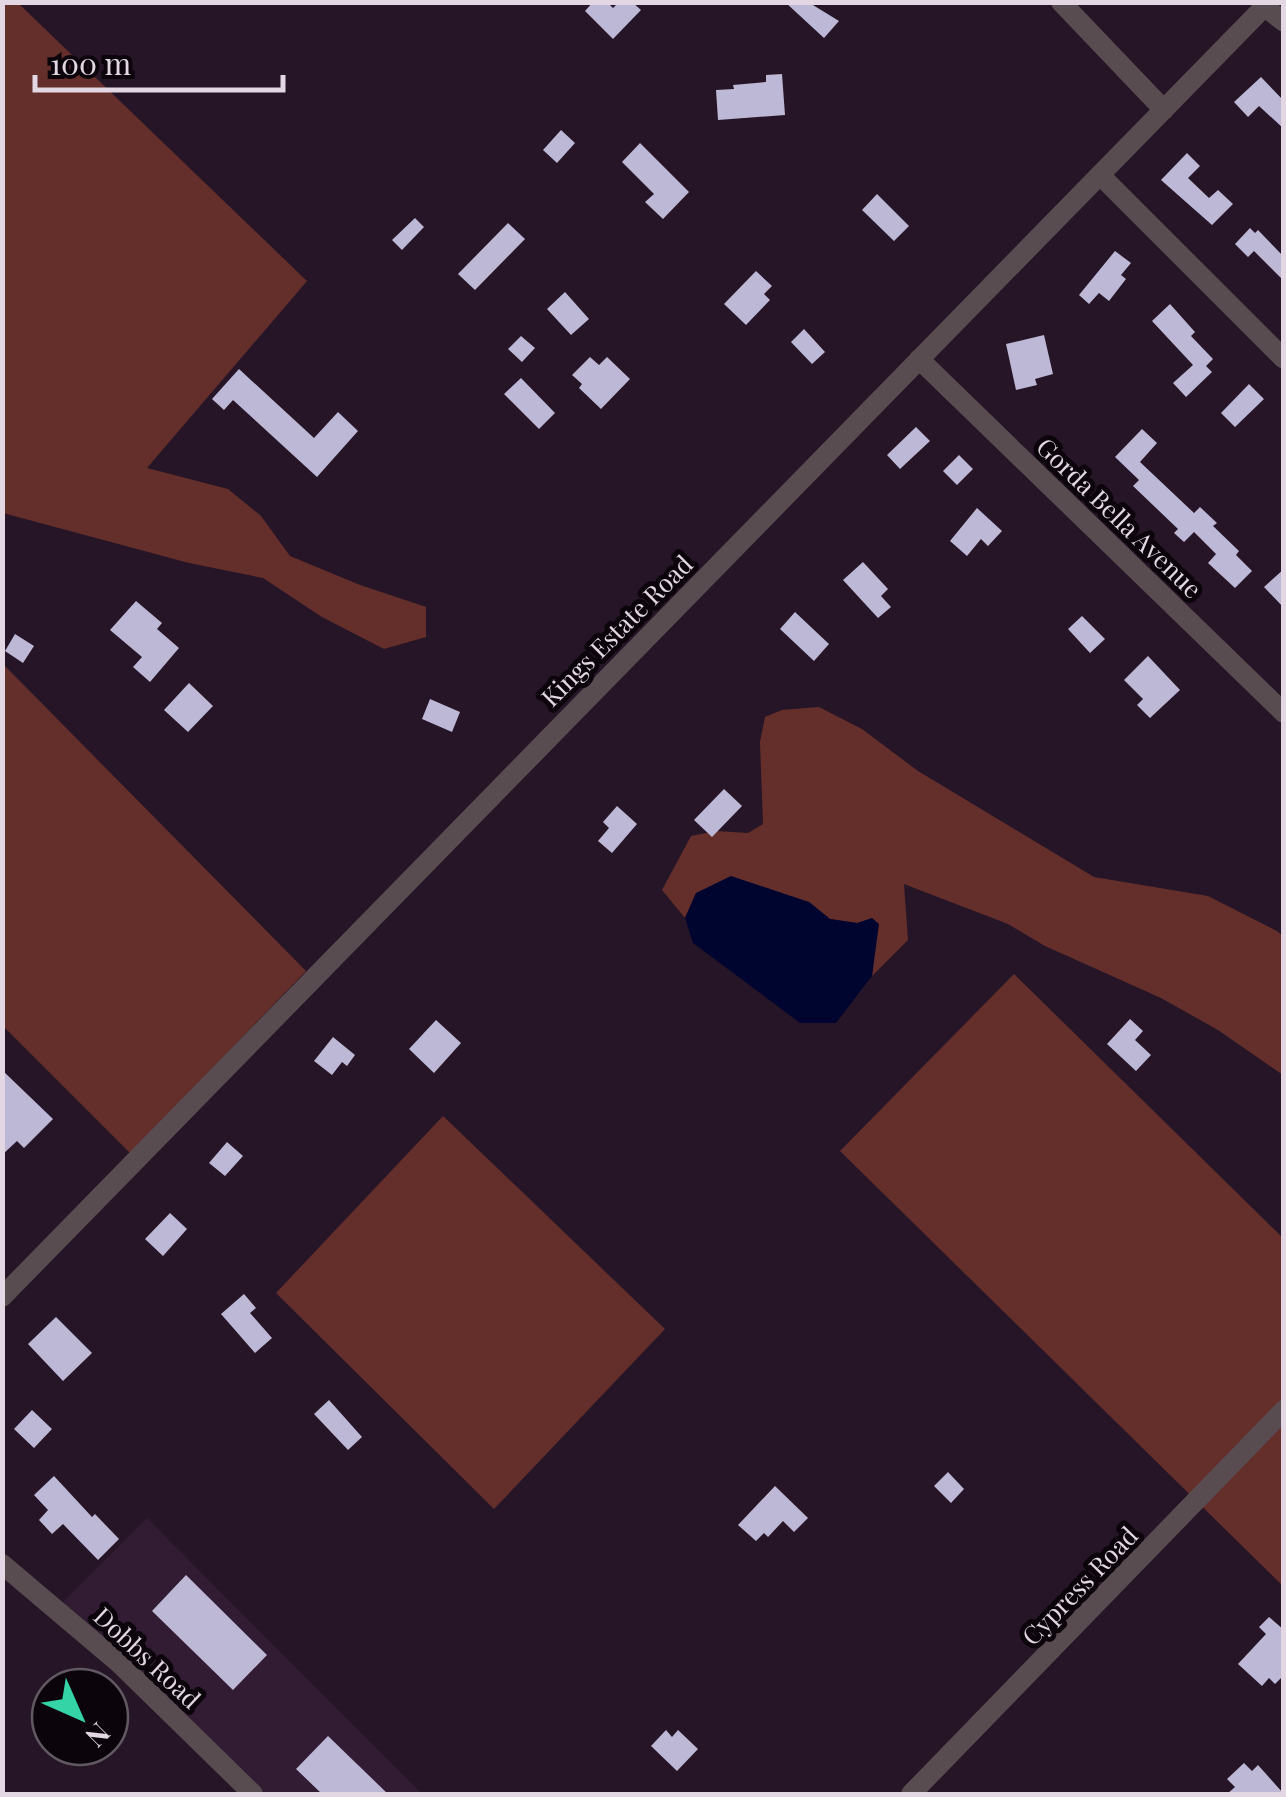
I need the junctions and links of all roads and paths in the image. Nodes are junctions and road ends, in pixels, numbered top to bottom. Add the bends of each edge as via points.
1 (1061, 2) edge
2 (1267, 5) edge
3 (1284, 22) edge
4 (1164, 110) junction
5 (1100, 176) junction
6 (919, 359) junction
7 (1284, 359) edge
8 (1284, 713) edge
9 (2, 1296) edge
10 (1284, 1410) edge
11 (2, 1564) edge
12 (253, 1794) edge
13 (911, 1794) edge

1 - 4 street
2 - 3 street
2 - 4 street, Kings Estate Road
4 - 5 street, Kings Estate Road
5 - 6 street, Kings Estate Road
5 - 7 street
6 - 8 street, Gorda Bella Avenue
6 - 9 street, Kings Estate Road
10 - 13 street, Cypress Road
11 - 12 street, Dobbs Road via 119,1663

